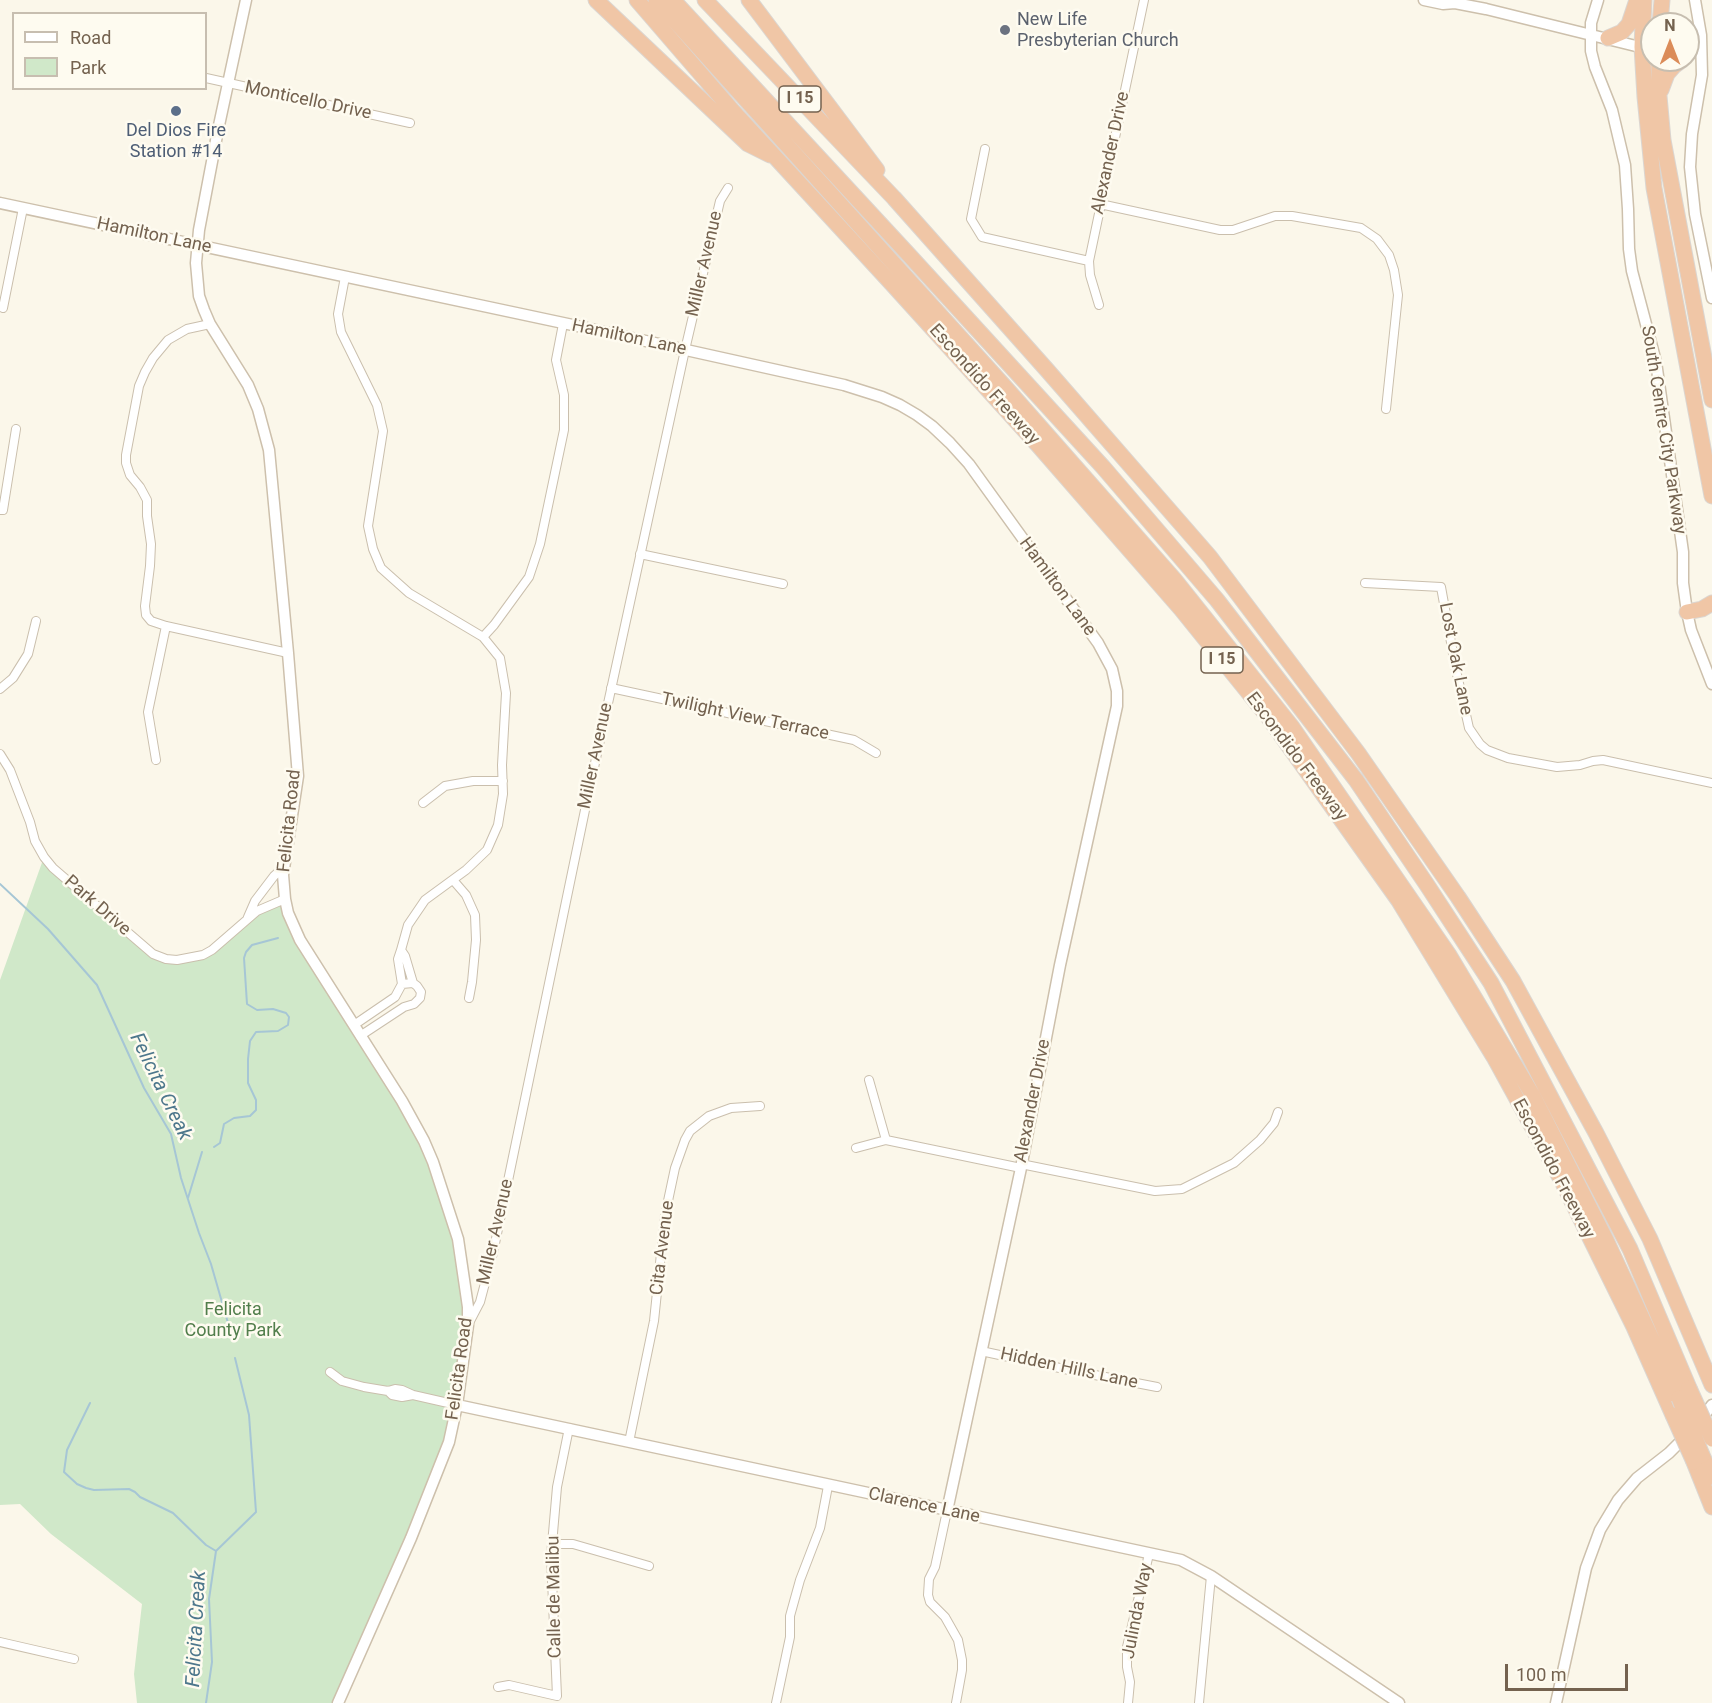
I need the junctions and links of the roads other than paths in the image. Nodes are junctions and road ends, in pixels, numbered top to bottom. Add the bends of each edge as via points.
1 (246, 0) edge
2 (596, 0) edge
3 (637, 0) edge
4 (656, 0) edge
5 (673, 0) edge
6 (705, 0) edge
7 (749, 0) edge
8 (1144, 0) edge
9 (1424, 0) edge
10 (1598, 0) edge
11 (1637, 0) edge
12 (1695, 0) edge
13 (660, 26) junction
14 (1591, 33) junction
15 (1608, 38) junction
16 (1640, 46) edge
17 (1707, 61) edge
18 (1647, 72) edge
19 (1659, 72) edge
20 (1669, 72) edge
21 (207, 78) edge
22 (729, 80) junction
23 (229, 84) junction
24 (1659, 96) junction
25 (410, 123) dead end
26 (985, 149) dead end
27 (775, 157) junction
28 (728, 188) dead end
29 (894, 198) junction
30 (0, 203) edge
31 (1100, 204) junction
32 (23, 208) junction
33 (197, 246) junction
34 (1089, 261) junction
35 (345, 277) junction
36 (1712, 298) edge
37 (1099, 305) dead end
38 (3, 308) dead end
39 (210, 324) junction
40 (563, 324) junction
41 (685, 350) junction
42 (1712, 400) edge
43 (1386, 409) dead end
44 (16, 429) dead end
45 (1712, 496) edge
46 (1, 510) edge
47 (640, 554) junction
48 (1365, 583) dead end
49 (783, 584) dead end
50 (1710, 609) edge
51 (1687, 612) junction
52 (36, 621) dead end
53 (166, 626) junction
54 (483, 637) junction
55 (288, 653) junction
56 (1712, 684) edge
57 (611, 688) junction
58 (0, 689) edge
59 (1117, 691) joint
60 (876, 753) dead end
61 (0, 754) edge
62 (156, 760) dead end
63 (503, 782) junction
64 (1712, 783) edge
65 (423, 803) dead end
66 (284, 867) junction
67 (453, 879) junction
68 (285, 899) junction
69 (248, 917) junction
70 (401, 950) junction
71 (413, 982) junction
72 (402, 984) junction
73 (469, 998) dead end
74 (354, 1025) junction
75 (360, 1036) junction
76 (869, 1080) dead end
77 (760, 1106) dead end
78 (1278, 1112) dead end
79 (886, 1140) junction
80 (856, 1148) dead end
81 (1021, 1166) junction
82 (468, 1325) junction
83 (981, 1351) junction
84 (330, 1372) dead end
85 (1712, 1385) edge
86 (1157, 1387) dead end
87 (1684, 1393) junction
88 (458, 1405) junction
89 (1712, 1405) edge
90 (568, 1428) junction
91 (1712, 1439) edge
92 (629, 1442) junction
93 (1698, 1459) junction
94 (1712, 1477) edge
95 (828, 1486) junction
96 (1712, 1507) edge
97 (946, 1511) junction
98 (552, 1544) junction
99 (1149, 1554) junction
100 (649, 1566) dead end
101 (1211, 1576) junction
102 (0, 1642) edge
103 (74, 1659) dead end
104 (498, 1687) dead end
105 (338, 1703) edge
106 (776, 1703) edge
107 (956, 1703) edge
108 (1128, 1703) edge
109 (1199, 1703) edge
110 (1399, 1703) edge
111 (1556, 1703) edge

1 - 23 street, Felicita Road
2 - 27 highway via 748,144
3 - 13 highway, Escondido Freeway / I 15
4 - 22 highway
5 - 87 highway via 1103,467 1217,600 1356,780 1491,983 1630,1249
6 - 29 highway, I 15
7 - 29 highway via 876,167
8 - 31 street, Alexander Drive
9 - 14 street via 1486,9
10 - 14 street, South Centre City Parkway
11 - 15 highway via 1629,24
12 - 17 street
13 - 22 highway
13 - 27 highway, Escondido Freeway / I 15
14 - 15 street
14 - 51 street, South Centre City Parkway via 1593,60 1612,110 1625,165 1630,260 1656,362 1683,552
15 - 16 street
17 - 36 street via 1692,134 1690,167
18 - 45 highway, South Centre City Parkway via 1654,188
19 - 24 highway
20 - 24 highway
21 - 23 street, Monticello Drive
22 - 87 highway via 1174,579 1292,727 1449,955 1532,1094
23 - 25 street, Monticello Drive
23 - 33 street, Felicita Road
24 - 42 highway via 1671,185
26 - 34 street via 971,219 982,237
27 - 93 highway, Escondido Freeway / I 15, bridge via 1023,428 1181,609 1269,718 1348,827 1400,901 1494,1057 1563,1183 1673,1415
28 - 41 street, Miller Avenue via 720,201
29 - 85 highway, I 15 via 1210,557 1359,753 1513,981 1650,1239
30 - 32 street, Hamilton Lane
31 - 34 street, Alexander Drive
31 - 43 street via 1220,230 1233,230 1275,216 1292,216 1361,228 1377,239 1389,255 1398,295
32 - 33 street, Hamilton Lane
32 - 38 street
33 - 35 street, Hamilton Lane
33 - 39 street, Felicita Road via 199,296
34 - 37 street, Alexander Drive
35 - 40 street, Hamilton Lane
35 - 54 street via 338,314 341,332 377,405 383,431 368,526 373,549 381,568 409,594
39 - 53 street via 177,333 153,358 139,386 127,446 130,475 147,500 151,544 146,615
39 - 55 street, Felicita Road via 248,385 265,433
40 - 41 street, Hamilton Lane
40 - 54 street via 556,360 564,395 564,430 540,544 529,577
41 - 47 street, Miller Avenue
41 - 59 street, Hamilton Lane via 864,391 900,405 932,426 969,464 1098,643 1112,669
44 - 46 street
47 - 49 street
47 - 57 street, Miller Avenue
48 - 64 street, Lost Oak Lane via 1441,587 1469,728 1487,750 1557,767 1603,760
50 - 51 highway
51 - 56 street, South Centre City Parkway
52 - 58 street via 28,654 13,678
53 - 55 street
53 - 62 street via 148,712
54 - 63 street via 500,658 506,693
55 - 66 street, Felicita Road via 298,776
57 - 60 street, Twilight View Terrace via 854,740
57 - 82 street, Miller Avenue via 493,1252 480,1302
59 - 81 street, Alexander Drive
61 - 69 street, Park Drive via 44,857 153,954 177,960 196,957 212,950
63 - 65 street via 473,781 445,786
63 - 67 street via 498,825 487,850
66 - 68 street, Felicita Road
66 - 69 street, Park Drive via 255,901
67 - 70 street via 425,900 408,925
67 - 73 street via 475,915
68 - 69 street, Park Drive
68 - 74 street, Felicita Road via 300,940
70 - 71 street
70 - 72 street via 398,959
71 - 72 street
71 - 75 street via 421,992 420,998
72 - 74 street via 395,997
74 - 75 street, Felicita Road
75 - 82 street, Felicita Road via 402,1101 437,1172 458,1239
76 - 79 street
77 - 92 street, Cita Avenue via 732,1108 710,1116 690,1131 685,1140 664,1215 654,1321
78 - 81 street via 1267,1132 1234,1164 1182,1189 1155,1191
79 - 80 street
79 - 81 street
81 - 83 street, Alexander Drive
82 - 88 street, Felicita Road
83 - 86 street, Hidden Hills Lane
83 - 97 street, Alexander Drive
84 - 88 street, Clarence Lane via 342,1381 388,1391 402,1390
87 - 91 highway, bridge
87 - 93 highway, bridge
88 - 90 street, Clarence Lane
88 - 105 street, Felicita Road via 415,1529
89 - 111 street via 1669,1453 1637,1478 1600,1530 1586,1568
90 - 92 street, Clarence Lane
90 - 98 street, Calle de Malibu
92 - 95 street, Clarence Lane
93 - 94 highway
93 - 96 highway, Escondido Freeway / I 15
95 - 97 street, Clarence Lane
95 - 106 street via 820,1528 790,1616 790,1637
97 - 99 street, Clarence Lane
97 - 107 street via 928,1595 958,1640 962,1670
98 - 100 street via 573,1544
98 - 104 street, Calle de Malibu via 557,1696
99 - 101 street, Clarence Lane via 1181,1560
99 - 108 street, Julinda Way via 1127,1647
101 - 109 street
101 - 110 street, Clarence Lane
102 - 103 street

